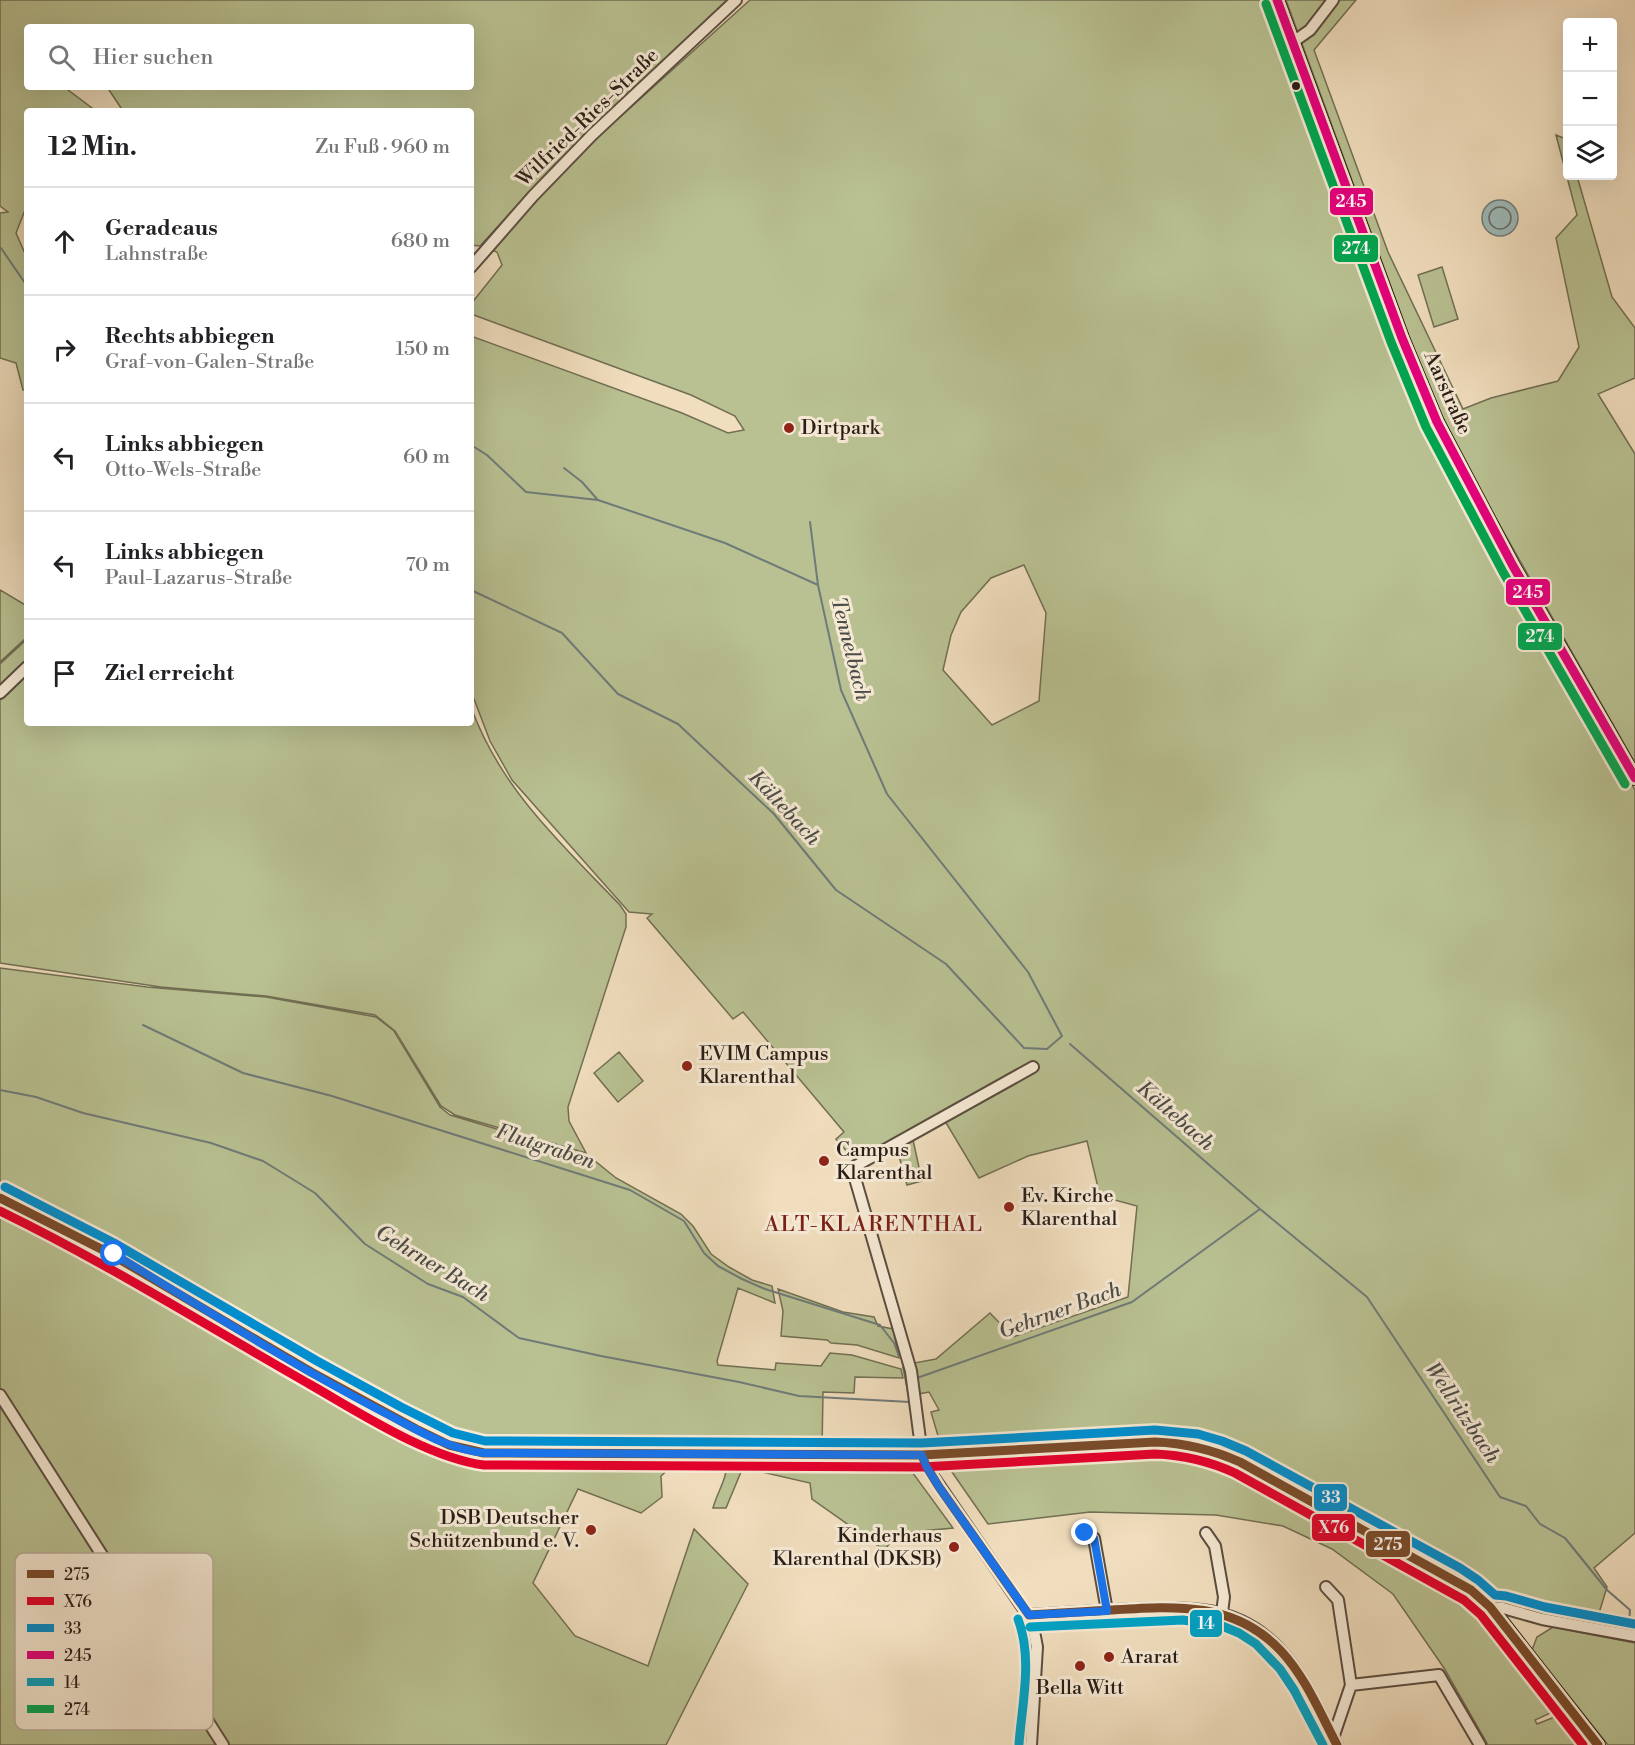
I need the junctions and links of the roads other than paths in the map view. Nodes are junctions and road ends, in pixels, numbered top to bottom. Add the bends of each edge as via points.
1 (736, 0) edge
2 (1277, 0) edge
3 (1333, 0) edge
4 (1293, 42) junction
5 (474, 264) edge
6 (24, 671) edge
7 (0, 693) edge
8 (1635, 778) edge
9 (1033, 1067) dead end
10 (0, 1198) edge
11 (0, 1395) edge
12 (922, 1455) junction
13 (1085, 1533) dead end
14 (1206, 1533) dead end
15 (101, 1553) edge
16 (1326, 1587) dead end
17 (1490, 1607) junction
18 (1107, 1611) junction
19 (1222, 1613) junction
20 (1029, 1615) junction
21 (1635, 1636) edge
22 (1351, 1685) junction
23 (213, 1729) edge
24 (1335, 1741) edge
25 (223, 1745) edge
26 (1031, 1745) edge
27 (1480, 1745) edge
28 (1598, 1745) edge

1 - 5 street, Wilfried-Ries-Straße via 592,135
2 - 4 main road, Aarstraße
3 - 4 street via 1310,30
4 - 8 main road, Aarstraße via 1437,422 1508,557
6 - 7 street
9 - 12 street via 852,1168 911,1371
10 - 12 main road via 114,1254 347,1393 463,1450
11 - 15 street
12 - 17 main road via 1155,1442 1206,1448 1240,1461 1454,1579
12 - 20 street via 939,1487
13 - 18 street via 1094,1538
14 - 19 street via 1215,1546 1224,1597
16 - 22 street via 1338,1600
17 - 21 street
17 - 28 main road
18 - 19 street via 1180,1607
18 - 20 street
19 - 24 street via 1253,1627 1280,1649
20 - 26 street via 1037,1647
22 - 24 street
22 - 27 street via 1439,1675
23 - 25 street

